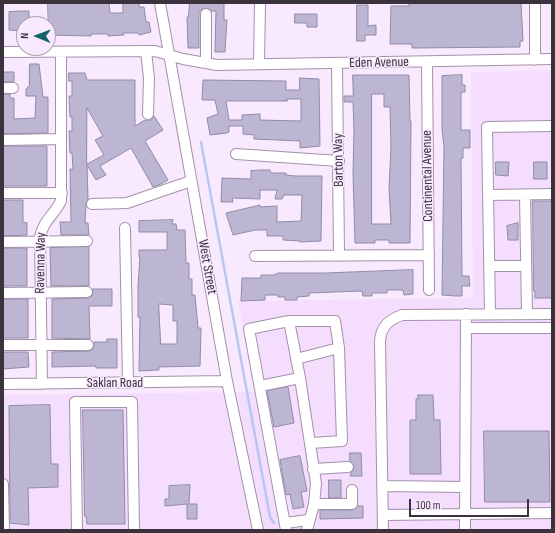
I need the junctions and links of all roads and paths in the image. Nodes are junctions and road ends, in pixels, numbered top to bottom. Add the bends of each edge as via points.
1 (160, 3) edge
2 (260, 3) edge
3 (535, 3) edge
4 (206, 14) dead end
5 (146, 51) junction
6 (3, 52) edge
7 (61, 53) junction
8 (169, 54) junction
9 (535, 60) junction
10 (552, 60) edge
11 (427, 62) junction
12 (206, 63) junction
13 (259, 64) junction
14 (337, 64) junction
15 (148, 114) dead end
16 (552, 126) edge
17 (61, 139) junction
18 (3, 140) edge
19 (236, 154) dead end
20 (339, 161) junction
21 (192, 181) junction
22 (62, 192) junction
23 (3, 193) edge
24 (552, 194) edge
25 (488, 195) junction
26 (525, 195) junction
27 (92, 204) dead end
28 (125, 228) dead end
29 (40, 241) junction
30 (3, 242) edge
31 (87, 242) dead end
32 (429, 255) junction
33 (255, 256) dead end
34 (339, 256) junction
35 (489, 266) junction
36 (526, 266) junction
37 (430, 290) dead end
38 (40, 292) junction
39 (87, 292) dead end
40 (3, 293) edge
41 (466, 314) junction
42 (490, 314) junction
43 (526, 314) junction
44 (552, 314) edge
45 (289, 320) junction
46 (466, 328) junction
47 (552, 328) edge
48 (41, 344) junction
49 (88, 344) dead end
50 (3, 345) edge
51 (340, 348) junction
52 (296, 359) junction
53 (300, 378) junction
54 (227, 381) junction
55 (128, 383) junction
56 (3, 384) edge
57 (42, 384) junction
58 (260, 386) junction
59 (310, 443) junction
60 (348, 468) dead end
61 (313, 469) junction
62 (3, 484) edge
63 (383, 486) junction
64 (465, 487) junction
65 (352, 490) dead end
66 (314, 504) junction
67 (465, 513) junction
68 (552, 514) edge
69 (383, 515) junction
70 (308, 520) junction
71 (286, 526) edge
72 (4, 530) edge
73 (77, 530) edge
74 (134, 530) edge
75 (258, 530) edge
76 (307, 530) edge
77 (383, 530) edge
78 (465, 530) edge

1 - 8 street, West Street
2 - 13 street
3 - 9 street
4 - 12 street
5 - 7 street, Eden Avenue
5 - 8 street, Eden Avenue
5 - 15 street via 149,78
6 - 7 street, Eden Avenue
7 - 17 street, Ravenna Way
8 - 12 street, Eden Avenue
8 - 21 street, West Street
9 - 10 street, Eden Avenue
9 - 11 street, Eden Avenue
11 - 14 street, Eden Avenue
11 - 32 street, Continental Avenue
12 - 13 street, Eden Avenue
13 - 14 street, Eden Avenue
14 - 20 street, Barton Way
16 - 25 street via 487,127
17 - 18 street
17 - 22 street, Ravenna Way
19 - 20 street
20 - 34 street, Barton Way
21 - 27 street via 127,203
21 - 54 street, West Street
22 - 23 street
22 - 29 street, Ravenna Way via 56,211 42,225
24 - 26 street
25 - 26 street
25 - 35 street
26 - 36 street
28 - 55 street
29 - 30 street
29 - 31 street
29 - 38 street, Ravenna Way
32 - 34 street
32 - 37 street, Continental Avenue
33 - 34 street
35 - 36 street
35 - 42 street
36 - 43 street
38 - 39 street
38 - 40 street
38 - 48 street, Ravenna Way
41 - 42 street
41 - 46 street
41 - 63 street via 402,315 386,324 382,330 380,341
42 - 43 street
43 - 44 street
45 - 51 street via 335,321
45 - 52 street
45 - 58 street via 249,329
46 - 47 street
46 - 64 street
48 - 49 street
48 - 50 street
48 - 57 street, Ravenna Way
51 - 52 street
51 - 59 street via 342,441
52 - 53 street
53 - 58 street
53 - 59 street
54 - 55 street, Saklan Road
54 - 75 street, West Street
55 - 57 street, Saklan Road
56 - 57 street, Saklan Road
58 - 71 street
59 - 61 street
60 - 61 street
61 - 66 street via 316,483
62 - 72 street
63 - 64 street
63 - 69 street
64 - 67 street
65 - 66 street via 352,504
66 - 70 street
67 - 68 street
67 - 69 street
67 - 78 street
69 - 77 street
70 - 71 street
70 - 76 street
73 - 74 street via 75,402 132,402

